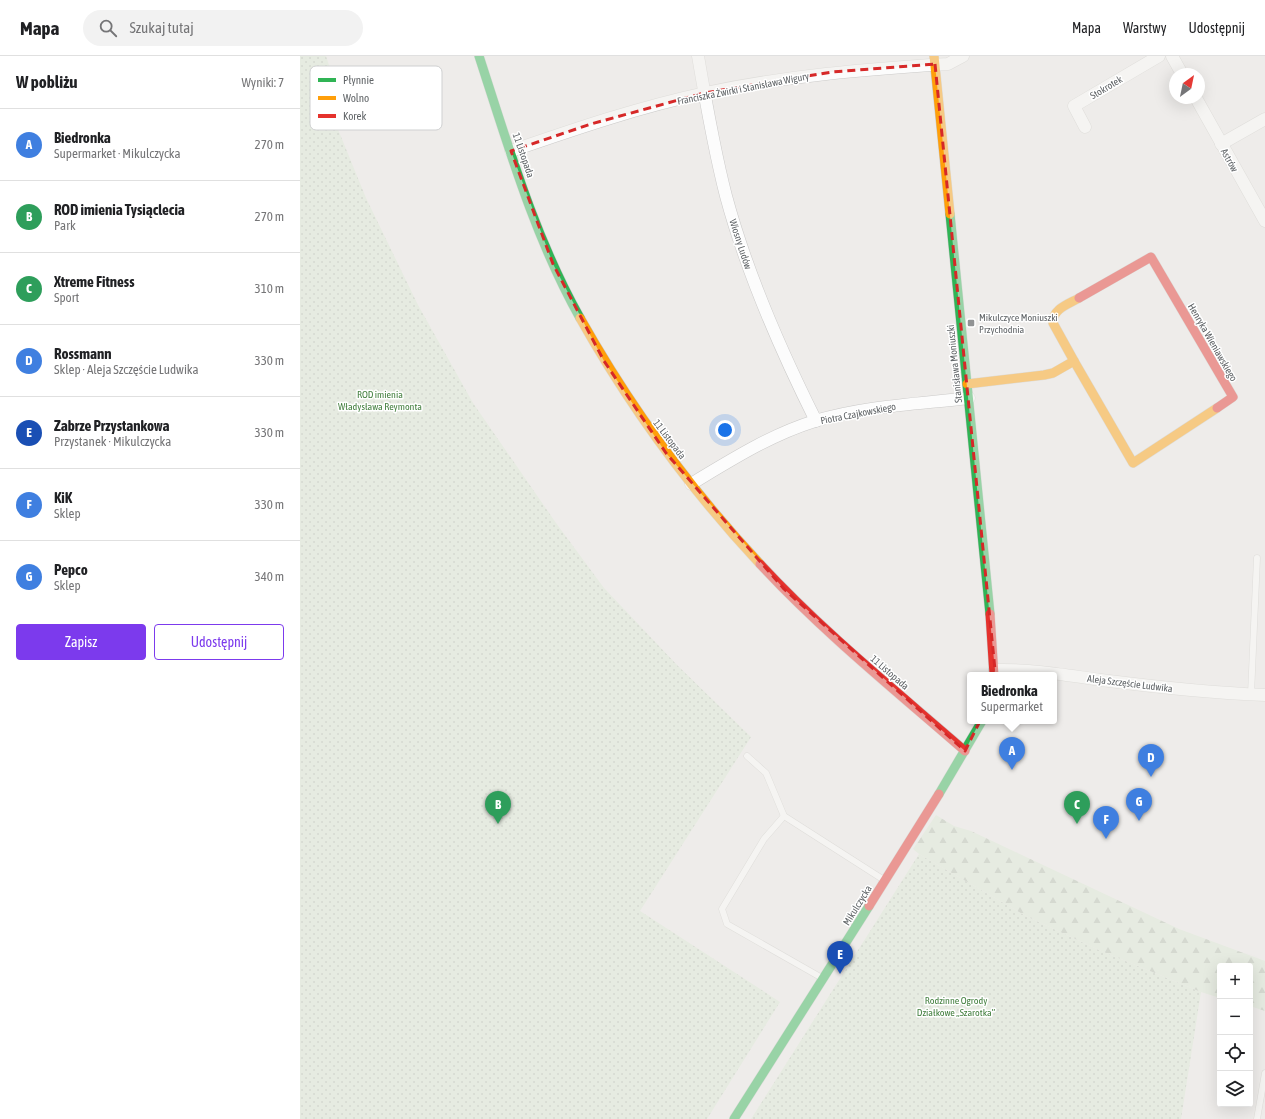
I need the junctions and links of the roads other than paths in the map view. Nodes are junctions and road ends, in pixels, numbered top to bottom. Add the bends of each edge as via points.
1 (479, 56) edge
2 (698, 56) edge
3 (963, 56) edge
4 (1158, 56) edge
5 (1172, 56) edge
6 (934, 60) edge
7 (1179, 68) edge
8 (704, 93) junction
9 (1199, 104) edge
10 (1265, 119) edge
11 (1085, 127) dead end
12 (1221, 144) junction
13 (511, 152) junction
14 (1265, 221) edge
15 (1074, 361) junction
16 (967, 384) junction
17 (969, 398) junction
18 (816, 421) junction
19 (691, 484) junction
20 (1257, 558) dead end
21 (994, 672) edge
22 (999, 672) edge
23 (1038, 672) edge
24 (1057, 674) edge
25 (1251, 694) junction
26 (1265, 695) edge
27 (980, 724) edge
28 (965, 751) junction
29 (747, 756) dead end
30 (784, 816) junction
31 (886, 881) junction
32 (823, 979) junction
33 (1265, 1073) edge
34 (734, 1119) edge
35 (1257, 1119) edge

1 - 13 street, 11 Listopada
2 - 8 street, Wiosny Ludów
3 - 6 street, Franciszka Żwirki i Stanisława Wigury via 953,62
4 - 11 street, Stokrotek via 1074,106
5 - 7 street
6 - 8 street, Franciszka Żwirki i Stanisława Wigury via 768,81
6 - 16 street, Stanisława Moniuszki
8 - 13 street, Franciszka Żwirki i Stanisława Wigury via 591,124
8 - 18 street, Wiosny Ludów via 726,196 744,255 787,364
9 - 12 street, Astrów
10 - 12 street
12 - 14 street, Astrów
13 - 19 street, 11 Listopada via 535,221 572,303 623,391
15 - 15 street, Henryka Wieniawskiego via 1053,323 1054,314 1150,257 1233,397 1133,463
15 - 16 street via 1044,375
16 - 17 street, Stanisława Moniuszki
17 - 18 street, Piotra Czajkowskiego via 868,410
17 - 21 street, Stanisława Moniuszki
18 - 19 street, Piotra Czajkowskiego via 754,447
19 - 28 street, 11 Listopada via 762,566 806,611
20 - 25 lane
22 - 23 street, Aleja Szczęście Ludwika
24 - 25 street, Aleja Szczęście Ludwika via 1202,692
25 - 26 street, Aleja Szczęście Ludwika
27 - 28 street, Mikulczycka
28 - 31 street, Mikulczycka
29 - 30 lane via 766,773
30 - 31 lane
30 - 32 lane via 764,839 722,909 727,924
31 - 32 street, Mikulczycka
32 - 34 street, Mikulczycka
33 - 35 lane

